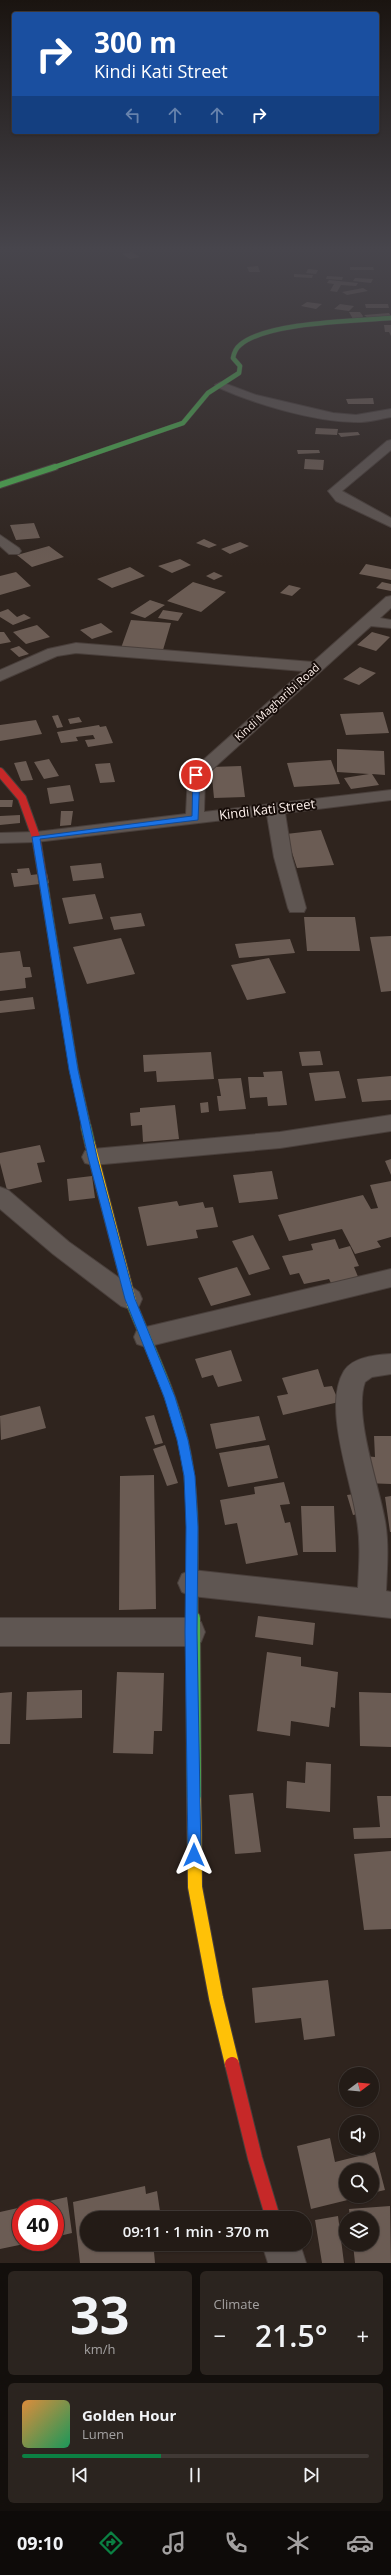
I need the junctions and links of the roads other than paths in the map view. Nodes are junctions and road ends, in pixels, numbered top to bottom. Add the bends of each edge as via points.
1 (233, 355) edge
2 (221, 385) junction
3 (391, 414) edge
4 (391, 444) edge
5 (0, 485) edge
6 (391, 523) edge
7 (0, 539) edge
8 (14, 550) dead end
9 (391, 600) edge
10 (366, 621) junction
11 (391, 624) edge
12 (316, 667) junction
13 (0, 676) edge
14 (0, 772) edge
15 (391, 795) edge
16 (275, 808) junction
17 (195, 818) junction
18 (36, 837) junction
19 (0, 838) edge
20 (297, 908) dead end
21 (391, 1123) edge
22 (93, 1157) junction
23 (0, 1196) edge
24 (391, 1278) edge
25 (130, 1299) junction
26 (146, 1337) junction
27 (391, 1364) edge
28 (192, 1583) junction
29 (382, 1603) edge
30 (0, 1632) edge
31 (191, 1632) junction
32 (272, 2211) edge
33 (283, 2251) edge
34 (287, 2263) edge

1 - 2 street via 240,366 239,373
2 - 3 street via 252,398 333,417 356,419
2 - 5 street via 202,399 183,423
4 - 6 street via 335,491 341,498
7 - 8 street
9 - 10 street, Kindi Magharibi Road
10 - 11 street
10 - 12 street, Kindi Magharibi Road
12 - 13 street via 76,648 53,652
12 - 17 street, Kindi Magharibi Road via 196,775
14 - 18 street via 22,798
15 - 16 street, Kindi Kati Street
16 - 17 street, Kindi Kati Street
16 - 20 street via 283,857
17 - 18 street, Kindi Kati Street
18 - 19 street, Kindi Kati Street
18 - 22 street via 74,1070
21 - 22 street via 258,1142
22 - 25 street
23 - 25 street via 61,1248
24 - 26 street
25 - 26 street
26 - 28 street via 183,1440 189,1476
27 - 29 street via 362,1369 353,1379 350,1410 360,1478 371,1520
28 - 29 street
28 - 31 street
30 - 31 street
31 - 32 street via 195,1887 216,1998 255,2158
33 - 34 street

